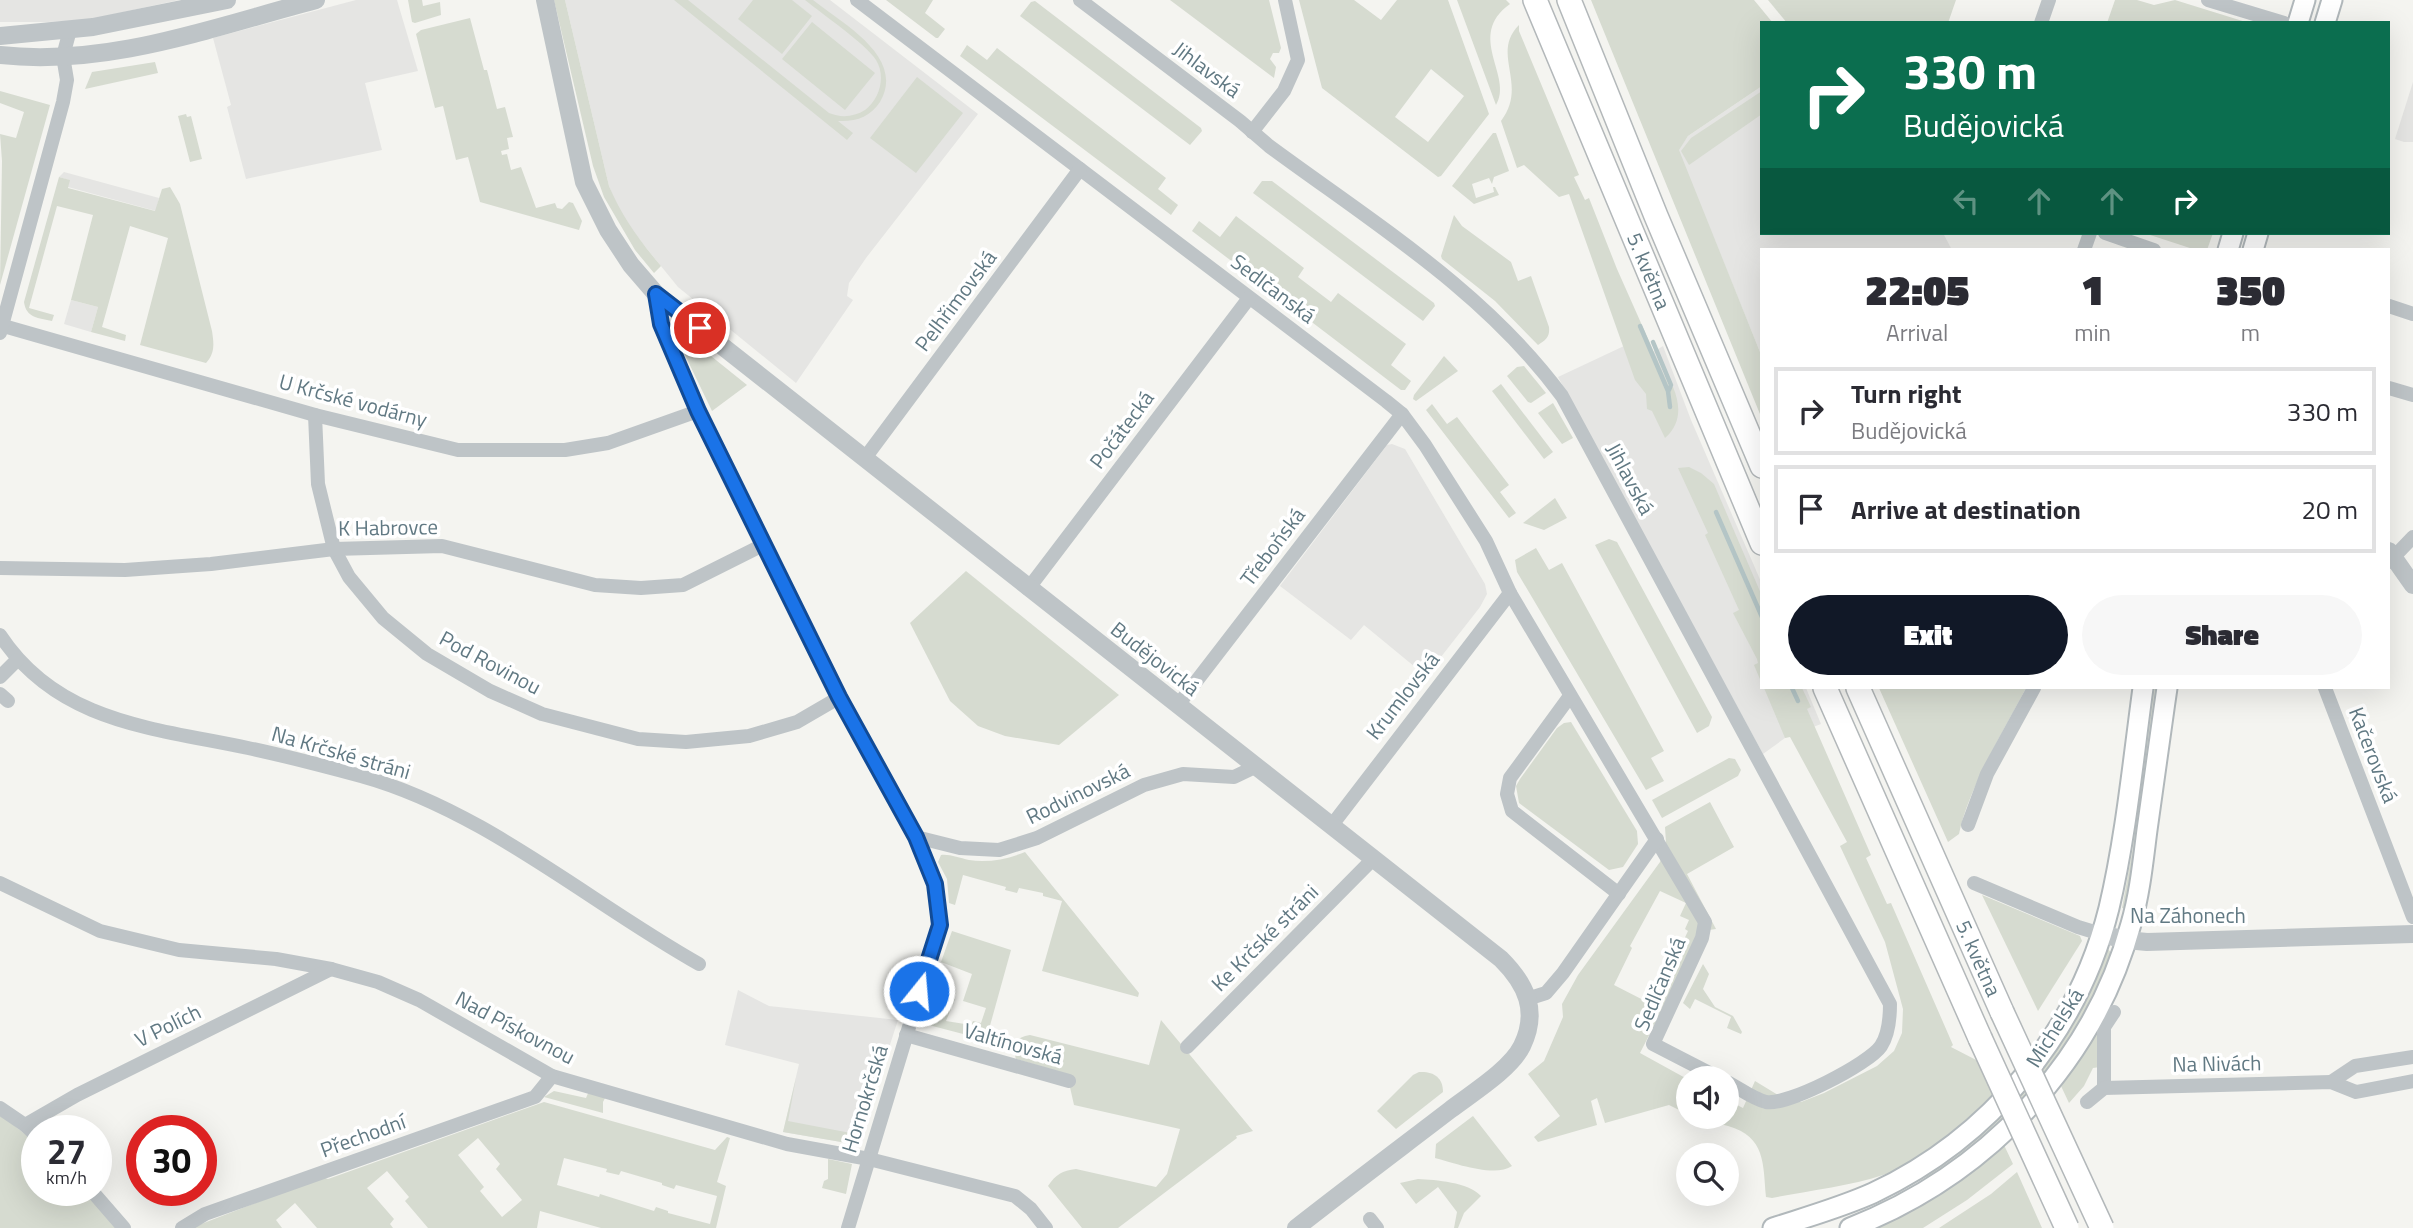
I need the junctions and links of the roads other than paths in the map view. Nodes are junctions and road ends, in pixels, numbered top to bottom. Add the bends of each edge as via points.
1 (227, 0) edge
2 (316, 0) edge
3 (533, 0) edge
4 (545, 0) edge
5 (857, 0) edge
6 (1080, 0) edge
7 (1285, 0) edge
8 (1535, 0) edge
9 (1569, 0) edge
10 (2049, 0) edge
11 (2208, 0) edge
12 (2305, 0) edge
13 (2332, 0) edge
14 (2042, 21) edge
15 (2277, 21) edge
16 (2299, 21) edge
17 (2326, 21) edge
18 (70, 30) junction
19 (0, 36) edge
20 (0, 55) edge
21 (63, 56) junction
22 (563, 92) junction
23 (1252, 132) junction
24 (1080, 169) junction
25 (2111, 235) edge
26 (2148, 248) edge
27 (656, 294) junction
28 (1249, 298) junction
29 (2390, 306) edge
30 (2413, 314) edge
31 (1, 328) edge
32 (2390, 388) edge
33 (2413, 396) edge
34 (698, 411) junction
35 (1402, 414) junction
36 (315, 415) junction
37 (865, 458) junction
38 (1760, 461) edge
39 (2413, 537) edge
40 (1760, 538) edge
41 (763, 545) junction
42 (334, 549) junction
43 (2390, 557) edge
44 (0, 568) edge
45 (2413, 585) edge
46 (1028, 589) junction
47 (1510, 593) junction
48 (0, 635) edge
49 (17, 660) junction
50 (0, 677) edge
51 (1825, 689) edge
52 (1858, 689) edge
53 (2033, 689) edge
54 (2143, 689) edge
55 (2167, 689) edge
56 (2325, 689) edge
57 (1570, 696) junction
58 (839, 697) junction
59 (1178, 705) junction
60 (1257, 766) junction
61 (1332, 825) junction
62 (1968, 825) dead end
63 (916, 837) junction
64 (1657, 839) junction
65 (1373, 859) junction
66 (0, 883) edge
67 (1974, 883) dead end
68 (1619, 894) junction
69 (2413, 917) edge
70 (2101, 934) junction
71 (2413, 934) edge
72 (2126, 940) junction
73 (699, 964) dead end
74 (331, 969) junction
75 (1527, 999) junction
76 (2114, 1012) dead end
77 (906, 1035) junction
78 (1187, 1047) dead end
79 (2413, 1057) edge
80 (1696, 1066) edge
81 (552, 1076) junction
82 (1069, 1081) dead end
83 (2413, 1081) edge
84 (2331, 1082) junction
85 (1739, 1088) edge
86 (2104, 1088) junction
87 (2087, 1102) dead end
88 (0, 1108) edge
89 (42, 1115) edge
90 (21, 1122) edge
91 (869, 1159) junction
92 (105, 1206) edge
93 (124, 1228) edge
94 (182, 1228) edge
95 (848, 1228) edge
96 (1046, 1228) edge
97 (1296, 1228) edge
98 (1773, 1228) edge
99 (1850, 1228) edge
100 (2067, 1228) edge
101 (2102, 1228) edge

1 - 18 street
2 - 21 street via 158,43
3 - 22 street, Budějovická via 550,71
4 - 22 street, Budějovická
5 - 24 street, Sedlčanská
6 - 23 street, Jihlavská
7 - 23 street via 1298,60 1284,91
8 - 40 highway, 5. května
9 - 38 highway, 5. května
10 - 14 street
11 - 15 street
12 - 16 main road
13 - 17 main road
18 - 19 street
18 - 21 street
20 - 21 street
21 - 31 street via 66,80 62,102
22 - 27 street, Budějovická via 584,181 614,239
23 - 85 street, Jihlavská via 1459,286 1517,340 1562,396 1890,1004 1881,1047 1849,1070 1779,1102 1765,1102
24 - 28 street, Sedlčanská
24 - 37 street, Pelhřimovská
25 - 26 street
27 - 34 street, Hornokrčská via 661,324
27 - 37 street, Budějovická
28 - 35 street, Sedlčanská
28 - 46 street, Počátecká
29 - 30 street
31 - 36 street, U Krčské vodárny
32 - 33 street
34 - 36 street, U Krčské vodárny via 608,443 524,451 458,450
34 - 41 street, Hornokrčská
35 - 47 street, Sedlčanská via 1486,541
35 - 59 street, Třeboňská
36 - 42 street, Pod Rovinou via 318,484
37 - 46 street, Budějovická
39 - 43 street
41 - 42 street, K Habrovce via 683,585 641,588 595,585 442,546
41 - 58 street, Hornokrčská
42 - 44 street, K Habrovce via 125,570
42 - 58 street, Pod Rovinou via 349,577 383,618 427,654 489,691 542,714 638,739 687,742 748,736 797,722
43 - 45 street
46 - 59 street, Budějovická
47 - 57 street, Sedlčanská
47 - 61 street, Krumlovská
48 - 49 street, Na Krčské stráni
49 - 50 street
49 - 73 street, Na Krčské stráni via 65,698 106,716 364,777 430,803 495,835 648,936
51 - 100 highway, 5. května, bridge
52 - 101 highway, 5. května, bridge
53 - 62 street via 1987,774
54 - 70 main road, Michelská via 2126,812
55 - 72 main road, Michelská via 2138,893
56 - 69 street, Kačerovská
57 - 64 street, Sedlčanská
57 - 68 street via 1510,778 1507,794 1512,811
58 - 63 street, Hornokrčská
59 - 60 street, Budějovická
60 - 61 street, Budějovická
60 - 63 street, Rodvinovská via 1234,777 1183,774 1144,785 1037,838 999,850 960,848
61 - 65 street, Budějovická
63 - 77 street, Hornokrčská via 935,884 940,925
64 - 68 street
64 - 80 street, Sedlčanská via 1705,922 1653,1044
65 - 75 street, Budějovická via 1501,959 1518,976
65 - 78 street, Ke Krčské stráni
66 - 74 street, Nad Pískovnou via 100,931 179,950
67 - 70 street, Na Záhonech
68 - 75 street via 1546,993
70 - 72 street, Na Záhonech
70 - 98 main road, Michelská via 2088,973 2059,1028 1989,1115 1937,1156 1892,1183
71 - 72 street, Na Záhonech
72 - 99 main road, Michelská via 2082,1036 2016,1121 1943,1181
74 - 81 street, Nad Pískovnou via 419,1000
74 - 89 street, V Polích
75 - 97 street, Budějovická via 1530,1016 1515,1057
76 - 86 street via 2104,1027
77 - 82 street, Valtínovská
77 - 91 street, Hornokrčská
79 - 84 street, Na Nivách via 2355,1066
81 - 91 street, Nad Pískovnou via 787,1144
81 - 94 street, Přechodní via 536,1097 205,1214
83 - 84 street, Na Nivách via 2356,1092
84 - 86 street, Na Nivách
86 - 87 street
88 - 90 street
91 - 95 street, Hornokrčská
91 - 96 street, Nad Pískovnou via 1015,1196
92 - 93 street

